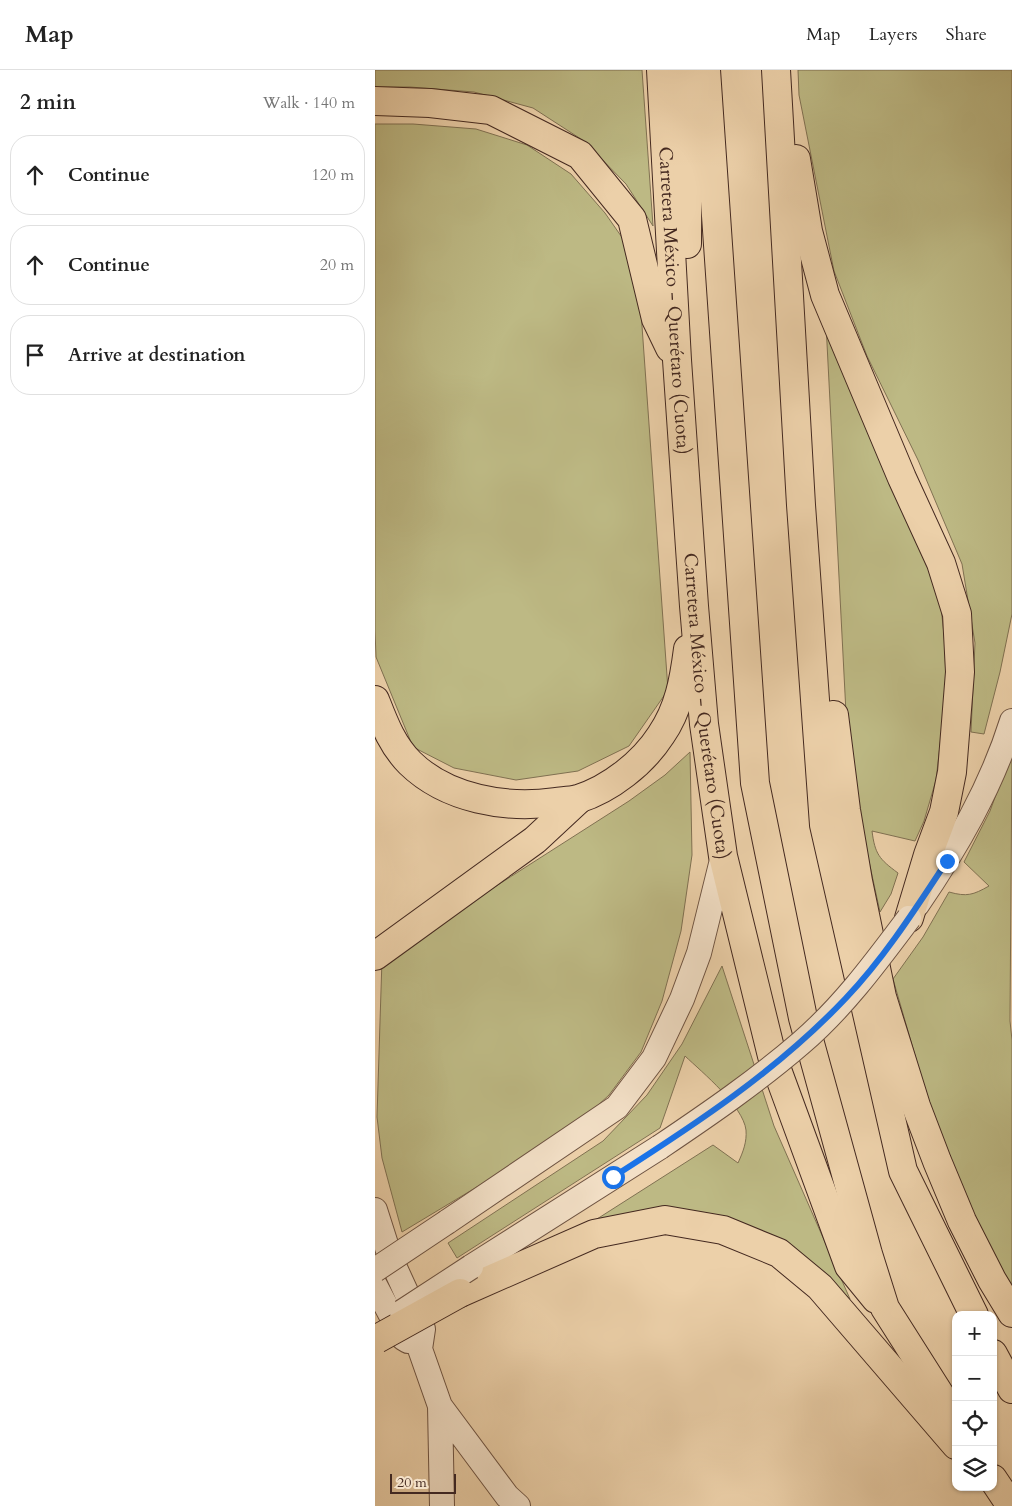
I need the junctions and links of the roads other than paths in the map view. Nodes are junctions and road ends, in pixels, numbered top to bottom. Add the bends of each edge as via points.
1 (661, 70) edge
2 (688, 70) edge
3 (706, 70) edge
4 (776, 70) edge
5 (787, 70) edge
6 (375, 101) edge
7 (791, 348) junction
8 (677, 360) junction
9 (694, 606) junction
10 (375, 700) edge
11 (1012, 721) edge
12 (577, 800) junction
13 (723, 856) junction
14 (938, 858) junction
15 (909, 918) joint
16 (375, 956) edge
17 (375, 1210) edge
18 (375, 1270) edge
19 (375, 1285) edge
20 (885, 1308) junction
21 (972, 1311) edge
22 (1012, 1313) edge
23 (376, 1336) edge
24 (420, 1349) junction
25 (994, 1356) edge
26 (1012, 1389) edge
27 (439, 1406) junction
28 (952, 1414) edge
29 (952, 1440) edge
30 (997, 1485) edge
31 (997, 1491) edge
32 (442, 1506) edge
33 (518, 1506) edge
34 (1010, 1506) edge

1 - 8 highway, Carretera México - Querétaro (Cuota)
2 - 8 highway via 687,277
3 - 20 highway, Carretera México - Querétaro (Cuota) via 755,783 803,1018
4 - 7 highway
5 - 14 highway via 799,178 825,295 941,563 957,614 960,672 952,772
6 - 8 highway via 430,102 491,110 580,155 632,219 656,319
7 - 21 highway via 824,825 903,1172
7 - 22 highway via 818,498 836,733 846,810 882,997 916,1106 962,1221
8 - 9 highway, Carretera México - Querétaro (Cuota)
9 - 12 highway via 685,675 675,711 661,736 617,779
9 - 13 highway, Carretera México - Querétaro (Cuota) via 704,724
10 - 12 highway via 390,738 409,763 431,780 463,795 493,802 524,804
11 - 14 street via 974,814
12 - 16 highway via 535,840
13 - 18 street, bridge via 682,999 654,1058 617,1107
13 - 20 highway, Carretera México - Querétaro (Cuota) via 772,1056 849,1266
14 - 15 highway
15 - 23 street, bridge via 847,997 803,1041 727,1102 471,1267
17 - 24 street via 390,1257 423,1329
19 - 24 street via 403,1338
20 - 28 highway, Carretera México - Querétaro (Cuota)
23 - 29 highway, bridge via 460,1293 594,1234 665,1220 723,1230 779,1253 820,1288
24 - 27 street
25 - 26 highway
27 - 32 street
27 - 33 street
30 - 34 highway
31 - 34 highway

